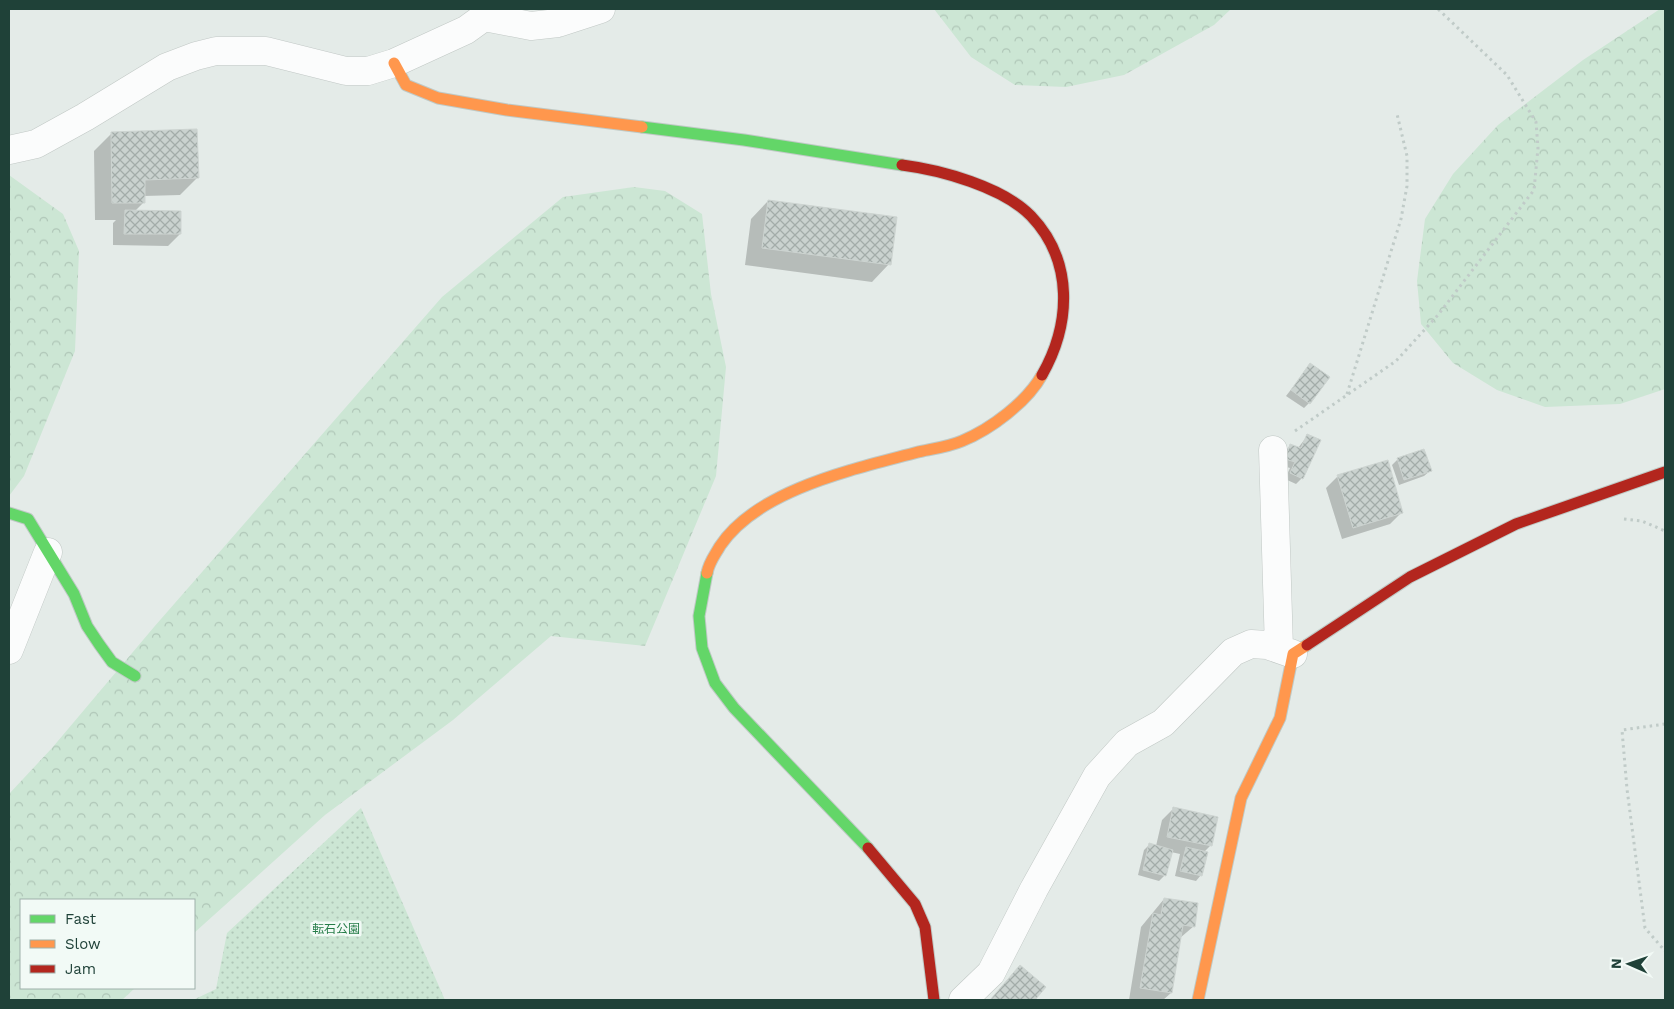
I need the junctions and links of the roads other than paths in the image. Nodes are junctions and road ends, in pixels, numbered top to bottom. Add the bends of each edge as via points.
1 (601, 9) edge
2 (486, 13) edge
3 (394, 63) junction
4 (9, 150) edge
5 (1273, 450) road end
6 (1665, 472) edge
7 (9, 513) edge
8 (48, 552) junction
9 (9, 650) edge
10 (1286, 652) junction
11 (136, 676) dead end
12 (934, 1000) edge
13 (963, 1000) edge
14 (1198, 1000) edge

1 - 2 street via 558,23 531,26
2 - 3 street via 466,30
3 - 4 street via 368,71 346,71 266,51 216,51 167,67 36,144
3 - 12 street via 406,85 438,98 507,110 744,140 956,175 1010,200 1031,216 1054,249 1064,282 1064,313 1058,340 1035,387 1006,415 962,441 838,473 761,506 729,533 709,564 699,616 702,648 715,683 734,708 852,829 915,904 926,927
5 - 10 street
6 - 10 street via 1516,524 1410,577
7 - 8 street via 28,520
8 - 9 street
8 - 11 street via 74,594 87,626 107,655 112,662
10 - 13 street via 1251,644 1232,652 1163,723 1127,743 1097,776 991,973
10 - 14 street via 1280,718 1241,798

